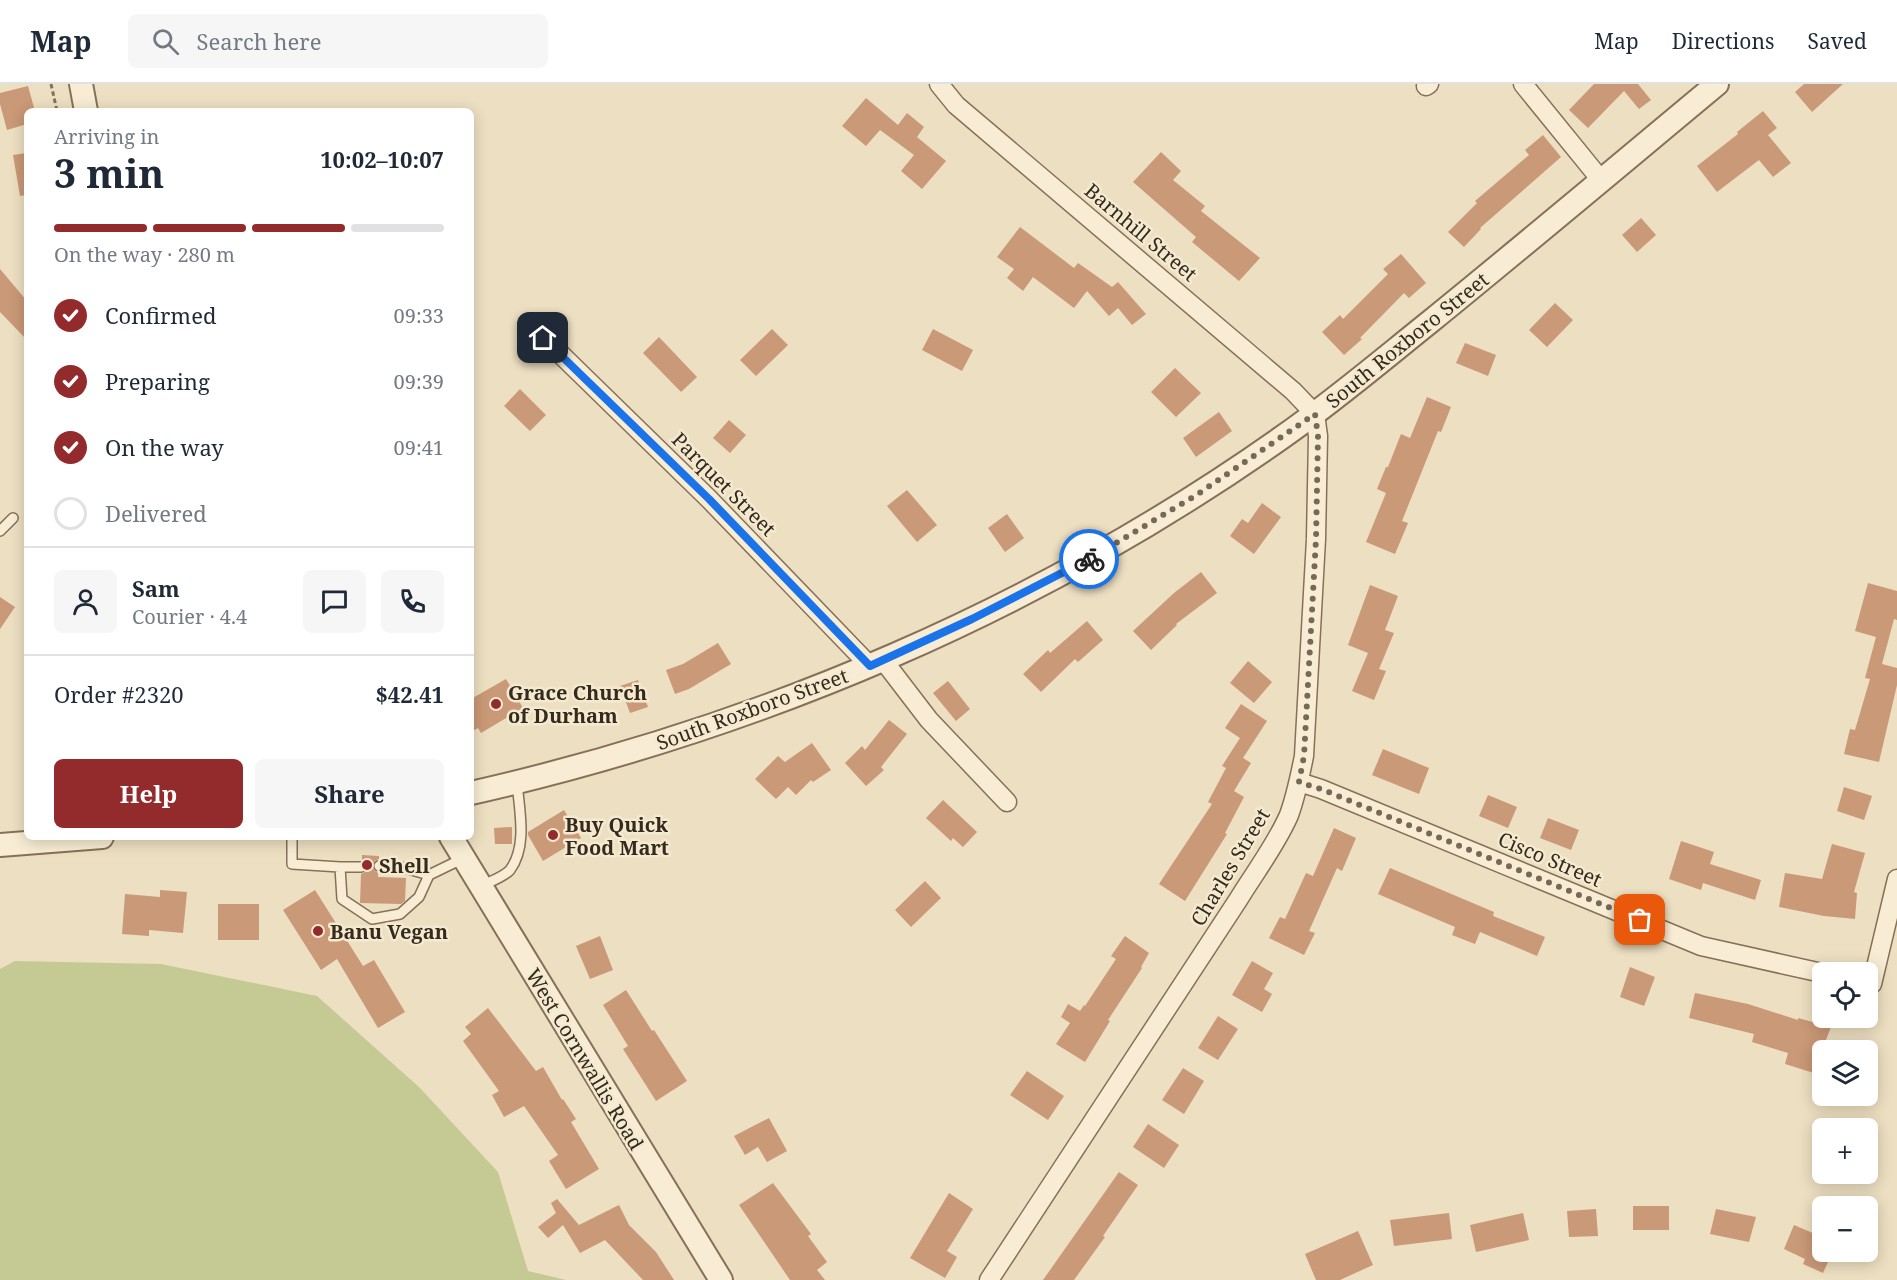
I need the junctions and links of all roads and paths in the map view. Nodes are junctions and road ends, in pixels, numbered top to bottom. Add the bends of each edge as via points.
1 (51, 84) edge
2 (81, 84) edge
3 (939, 84) edge
4 (1523, 84) edge
5 (1717, 84) edge
6 (56, 108) edge
7 (85, 108) edge
8 (1601, 180) junction
9 (543, 338) dead end
10 (1315, 414) junction
11 (13, 518) dead end
12 (0, 531) edge
13 (876, 663) junction
14 (517, 782) junction
15 (1299, 782) junction
16 (474, 792) edge
17 (1006, 802) dead end
18 (64, 840) edge
19 (292, 840) edge
20 (453, 840) edge
21 (0, 845) edge
22 (464, 858) junction
23 (379, 866) dead end
24 (340, 867) junction
25 (361, 867) dead end
26 (429, 875) junction
27 (1897, 879) edge
28 (481, 886) junction
29 (1876, 962) edge
30 (1812, 972) edge
31 (721, 1280) edge
32 (989, 1280) edge

1 - 6 path
2 - 7 street
3 - 10 street, Barnhill Street via 956,105 1293,391
4 - 8 street
5 - 8 street, South Roxboro Street
8 - 10 street, South Roxboro Street
9 - 13 street, Parquet Street
10 - 13 street, South Roxboro Street via 1203,491 1082,563
10 - 15 street, Charles Street via 1316,560 1304,756
11 - 12 lane
13 - 14 street, South Roxboro Street via 698,731
13 - 17 street, Parquet Street
14 - 16 street, South Roxboro Street
14 - 28 lane via 520,847 509,871
15 - 30 street, Cisco Street via 1701,946
15 - 32 street, Charles Street via 1288,815 1268,853
18 - 21 street
19 - 24 lane via 292,864
20 - 22 street, West Cornwallis Road
22 - 26 lane
22 - 28 street, West Cornwallis Road
23 - 26 lane via 394,865
24 - 25 lane
24 - 26 lane via 342,899 372,919 400,914 419,897
27 - 29 street
28 - 31 street, West Cornwallis Road

